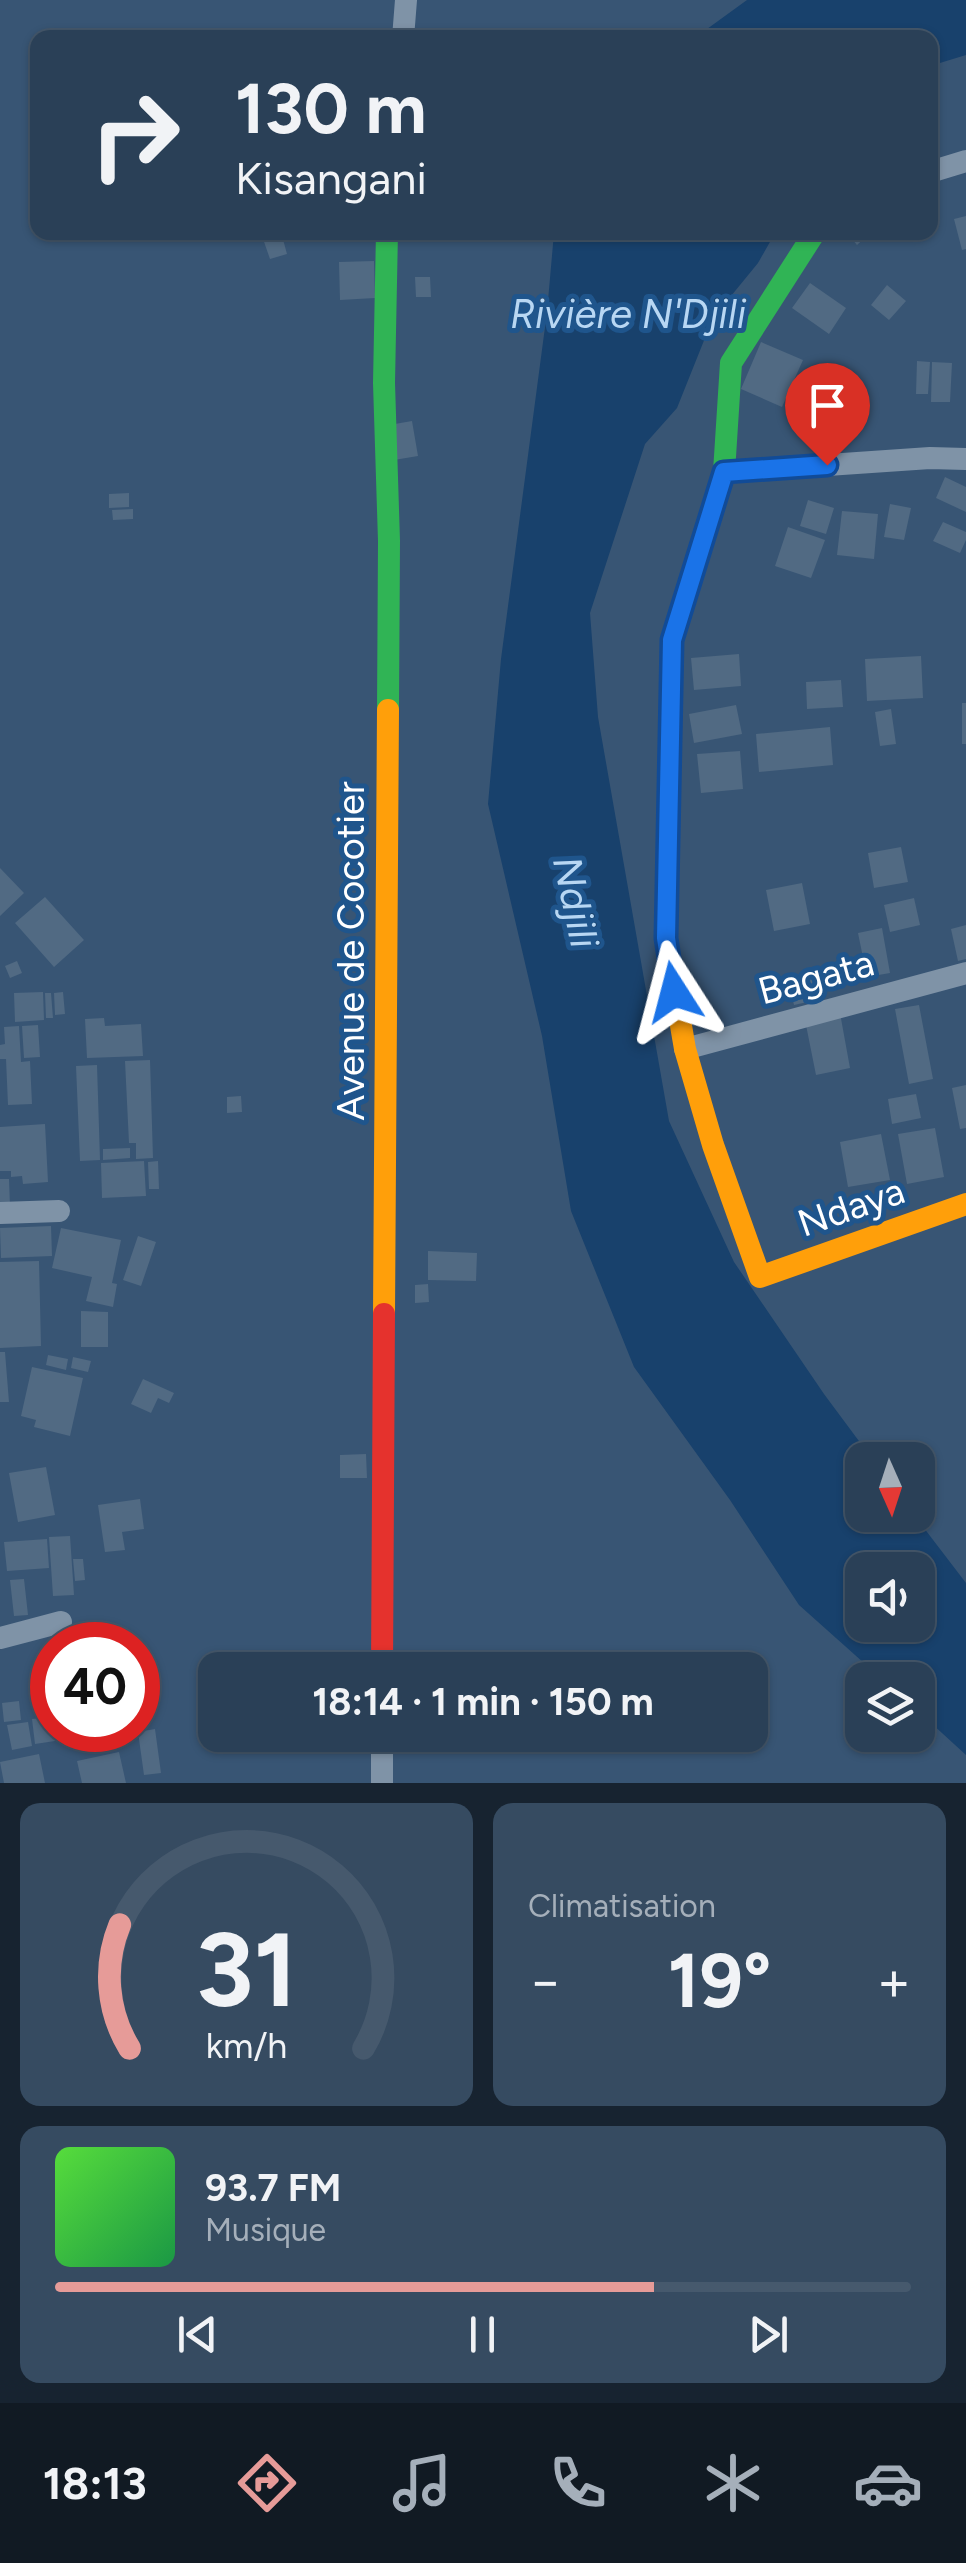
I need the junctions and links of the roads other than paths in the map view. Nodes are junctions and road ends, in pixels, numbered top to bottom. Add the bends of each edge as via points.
1 (406, 0) edge
2 (404, 30) edge
3 (966, 161) edge
4 (938, 170) edge
5 (387, 240) edge
6 (811, 240) edge
7 (966, 459) edge
8 (724, 472) junction
9 (966, 973) edge
10 (684, 1049) junction
11 (966, 1204) edge
12 (59, 1211) dead end
13 (0, 1213) edge
14 (30, 1630) edge
15 (0, 1638) edge
16 (382, 1652) edge
17 (382, 1752) edge
18 (382, 1783) edge

1 - 2 street
3 - 4 street
5 - 16 street, Avenue de Cocotier
6 - 8 street via 731,364
7 - 8 street
8 - 10 street via 672,640 666,938
9 - 10 street, Bagata
10 - 11 street, Ndaya via 760,1277
12 - 13 street
14 - 15 street
17 - 18 street

